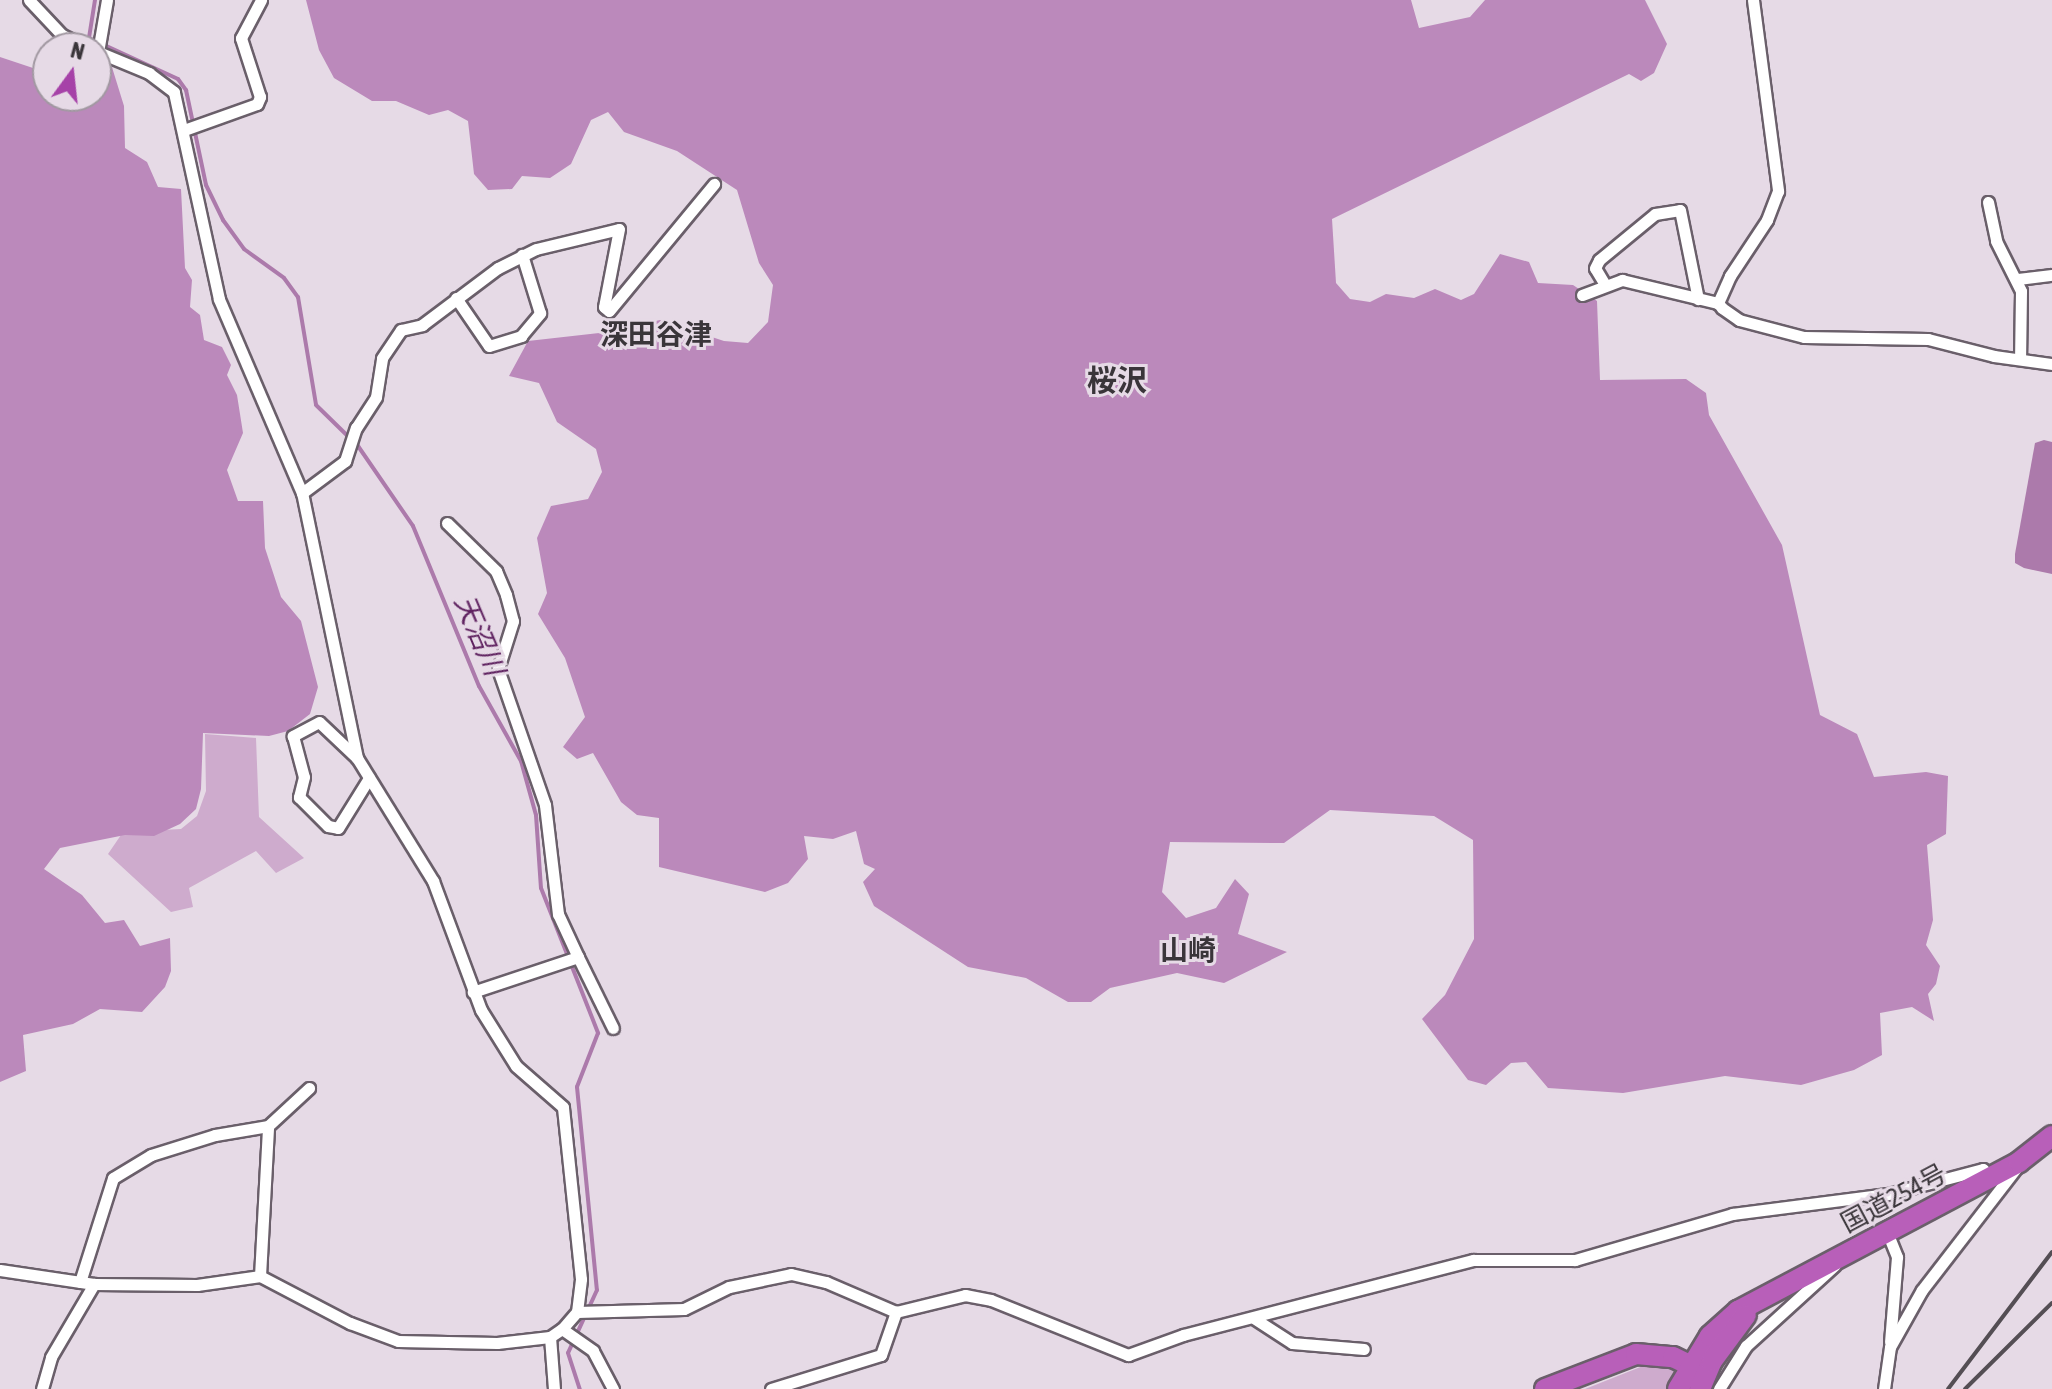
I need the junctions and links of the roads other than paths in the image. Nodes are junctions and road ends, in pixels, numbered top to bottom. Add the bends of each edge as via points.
1 (29, 0) edge
2 (107, 0) edge
3 (261, 0) edge
4 (1757, 1) edge
5 (59, 32) edge
6 (99, 32) edge
7 (112, 59) edge
8 (184, 130) junction
9 (714, 184) dead end
10 (1988, 202) dead end
11 (522, 255) junction
12 (2052, 275) edge
13 (2018, 279) junction
14 (1604, 283) junction
15 (1582, 295) dead end
16 (456, 298) junction
17 (1698, 299) junction
18 (1718, 303) junction
19 (2020, 359) junction
20 (2052, 364) edge
21 (302, 493) junction
22 (447, 523) dead end
23 (357, 758) junction
24 (369, 778) junction
25 (578, 957) junction
26 (473, 992) junction
27 (613, 1028) dead end
28 (309, 1088) dead end
29 (268, 1126) junction
30 (2052, 1136) edge
31 (2019, 1162) junction
32 (1990, 1178) junction
33 (1887, 1232) junction
34 (1843, 1256) junction
35 (0, 1270) edge
36 (260, 1276) junction
37 (80, 1282) junction
38 (94, 1284) junction
39 (577, 1312) junction
40 (896, 1312) junction
41 (1255, 1319) junction
42 (562, 1329) junction
43 (550, 1337) junction
44 (1890, 1347) junction
45 (1364, 1349) dead end
46 (1698, 1375) edge
47 (42, 1389) edge
48 (554, 1389) edge
49 (613, 1389) edge
50 (771, 1389) edge
51 (1545, 1389) edge
52 (1678, 1389) edge
53 (1719, 1389) edge
54 (1884, 1389) edge

1 - 5 street
2 - 6 street
3 - 8 street via 241,38 260,97 257,104
4 - 18 street via 1778,191
7 - 8 street via 160,79 174,92
8 - 21 street via 219,299
9 - 11 street via 609,311 604,307 619,229
10 - 13 street via 1996,241
11 - 16 street
11 - 16 street via 540,313 521,336 489,346
12 - 13 street
13 - 19 street
14 - 15 street
14 - 17 street via 1638,282
14 - 17 street via 1595,268 1599,260 1655,214 1680,210
16 - 21 street via 422,325 401,330 382,358 376,397 356,428 345,461
17 - 18 street
18 - 19 street via 1739,320 1804,337 1850,342 1928,339
19 - 20 street
21 - 23 street
22 - 25 street via 496,571 506,595 513,621 498,669 545,805 558,914
23 - 24 street
23 - 24 street via 319,722 293,736 304,777 299,797 328,826 338,828
24 - 26 street via 433,881
25 - 26 street
25 - 27 street
26 - 39 street via 516,1066 563,1107 581,1279
28 - 29 street
29 - 36 street
29 - 37 street via 215,1135 151,1155 113,1178
30 - 31 highway, 国道254号
31 - 32 highway, 国道254号
31 - 44 street via 1922,1290
32 - 33 highway, 国道254号
32 - 41 street via 1983,1169 1888,1194 1732,1214 1575,1260 1473,1260
33 - 34 highway, 国道254号
33 - 44 street via 1897,1257
34 - 46 highway, 国道254号 via 1726,1320
34 - 53 street via 1815,1288 1746,1346
35 - 37 street
36 - 38 street via 197,1285
36 - 43 street via 350,1323 398,1341 497,1343
37 - 38 street
38 - 47 street via 51,1357
39 - 40 street via 684,1309 729,1287 791,1274 826,1282
39 - 42 street
40 - 41 street via 965,1295 991,1300 1128,1355 1183,1335
40 - 50 street via 881,1355
41 - 45 street via 1292,1343
42 - 43 street
42 - 49 street via 593,1351
43 - 48 street
44 - 54 street
46 - 51 highway via 1654,1352
46 - 52 highway, 国道254号

